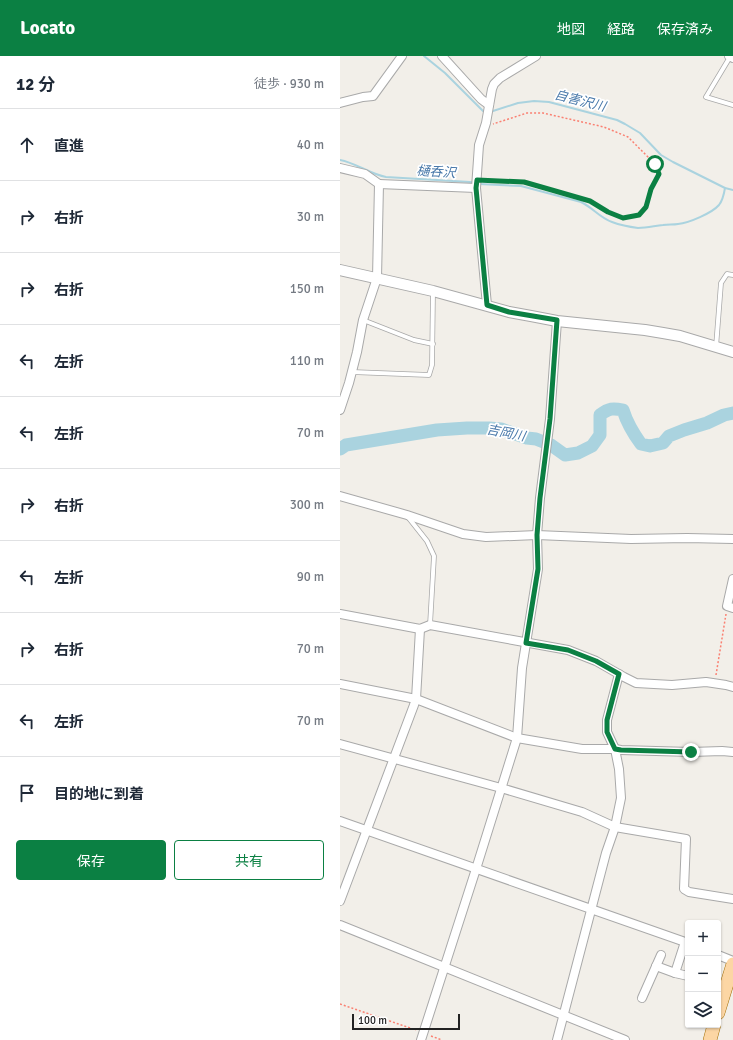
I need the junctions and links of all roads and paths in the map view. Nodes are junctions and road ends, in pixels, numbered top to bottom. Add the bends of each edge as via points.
1 (402, 56) edge
2 (442, 56) edge
3 (536, 56) edge
4 (729, 56) edge
5 (733, 58) edge
6 (340, 103) edge
7 (489, 105) junction
8 (733, 105) edge
9 (485, 127) junction
10 (340, 168) edge
11 (379, 184) junction
12 (477, 184) junction
13 (340, 270) edge
14 (733, 274) edge
15 (378, 278) junction
16 (433, 291) junction
17 (487, 305) junction
18 (362, 320) junction
19 (557, 320) junction
20 (432, 344) junction
21 (716, 347) junction
22 (733, 352) edge
23 (352, 372) junction
24 (350, 383) junction
25 (340, 384) edge
26 (340, 410) edge
27 (340, 496) edge
28 (407, 515) junction
29 (537, 535) junction
30 (733, 540) edge
31 (733, 579) edge
32 (730, 607) edge
33 (340, 614) edge
34 (430, 625) junction
35 (420, 629) junction
36 (526, 643) junction
37 (619, 674) junction
38 (714, 683) junction
39 (340, 684) edge
40 (733, 687) edge
41 (416, 699) junction
42 (517, 738) junction
43 (340, 744) edge
44 (615, 749) junction
45 (733, 752) edge
46 (394, 758) junction
47 (501, 788) junction
48 (340, 821) edge
49 (615, 827) junction
50 (366, 830) junction
51 (476, 869) junction
52 (733, 899) edge
53 (340, 901) edge
54 (592, 910) junction
55 (340, 925) edge
56 (685, 942) edge
57 (685, 948) edge
58 (661, 955) dead end
59 (720, 956) edge
60 (733, 961) edge
61 (733, 964) edge
62 (656, 966) junction
63 (445, 967) junction
64 (675, 973) junction
65 (685, 975) edge
66 (642, 998) dead end
67 (721, 1000) edge
68 (340, 1004) edge
69 (564, 1015) junction
70 (713, 1028) edge
71 (422, 1036) edge
72 (442, 1040) edge
73 (557, 1040) edge
74 (626, 1040) edge
75 (710, 1040) edge

1 - 6 street via 373,96
2 - 7 street
3 - 7 street via 494,84
4 - 5 street
4 - 8 lane via 706,97
7 - 9 street
9 - 12 street via 479,145
9 - 12 path via 527,114 543,113 604,127 628,137 655,164 659,174 646,207 639,215 623,218 590,201 524,182
10 - 11 street via 365,174
11 - 12 street
11 - 15 street
12 - 17 street
13 - 15 street
14 - 21 lane via 727,274 721,283
15 - 16 street
15 - 18 street
16 - 17 street
16 - 20 lane
17 - 19 street via 509,312
18 - 20 lane via 414,340
18 - 23 street
19 - 21 street via 645,330 680,336
19 - 29 street via 550,419
20 - 23 lane via 432,366 429,375
21 - 22 street
23 - 24 street
24 - 25 street
24 - 26 street
27 - 28 street
28 - 29 street via 463,534 486,537
28 - 34 lane via 427,541 434,556
29 - 30 street
29 - 36 street via 538,569
31 - 32 street
32 - 38 path
33 - 35 street
34 - 35 street
34 - 36 street
35 - 41 street
36 - 37 street via 568,650
36 - 42 street
37 - 38 street via 636,683
37 - 44 street via 607,720 607,732
38 - 40 street
39 - 41 street
41 - 42 street
41 - 46 street
42 - 44 street via 582,748
42 - 47 street
43 - 46 street
44 - 45 street
44 - 49 street via 621,798
46 - 47 street
46 - 50 street
47 - 49 street via 582,812
47 - 51 street
48 - 50 street
49 - 52 street via 686,840 684,889
49 - 54 street
50 - 51 street
50 - 53 street
51 - 54 street
51 - 63 street
54 - 56 street
54 - 69 street
55 - 63 street
57 - 64 street
58 - 62 street
59 - 60 street
61 - 67 main road
62 - 64 street
62 - 66 street
63 - 69 street
63 - 71 street
64 - 65 street
68 - 71 path
69 - 73 street
69 - 74 street
70 - 75 main road
71 - 72 path

